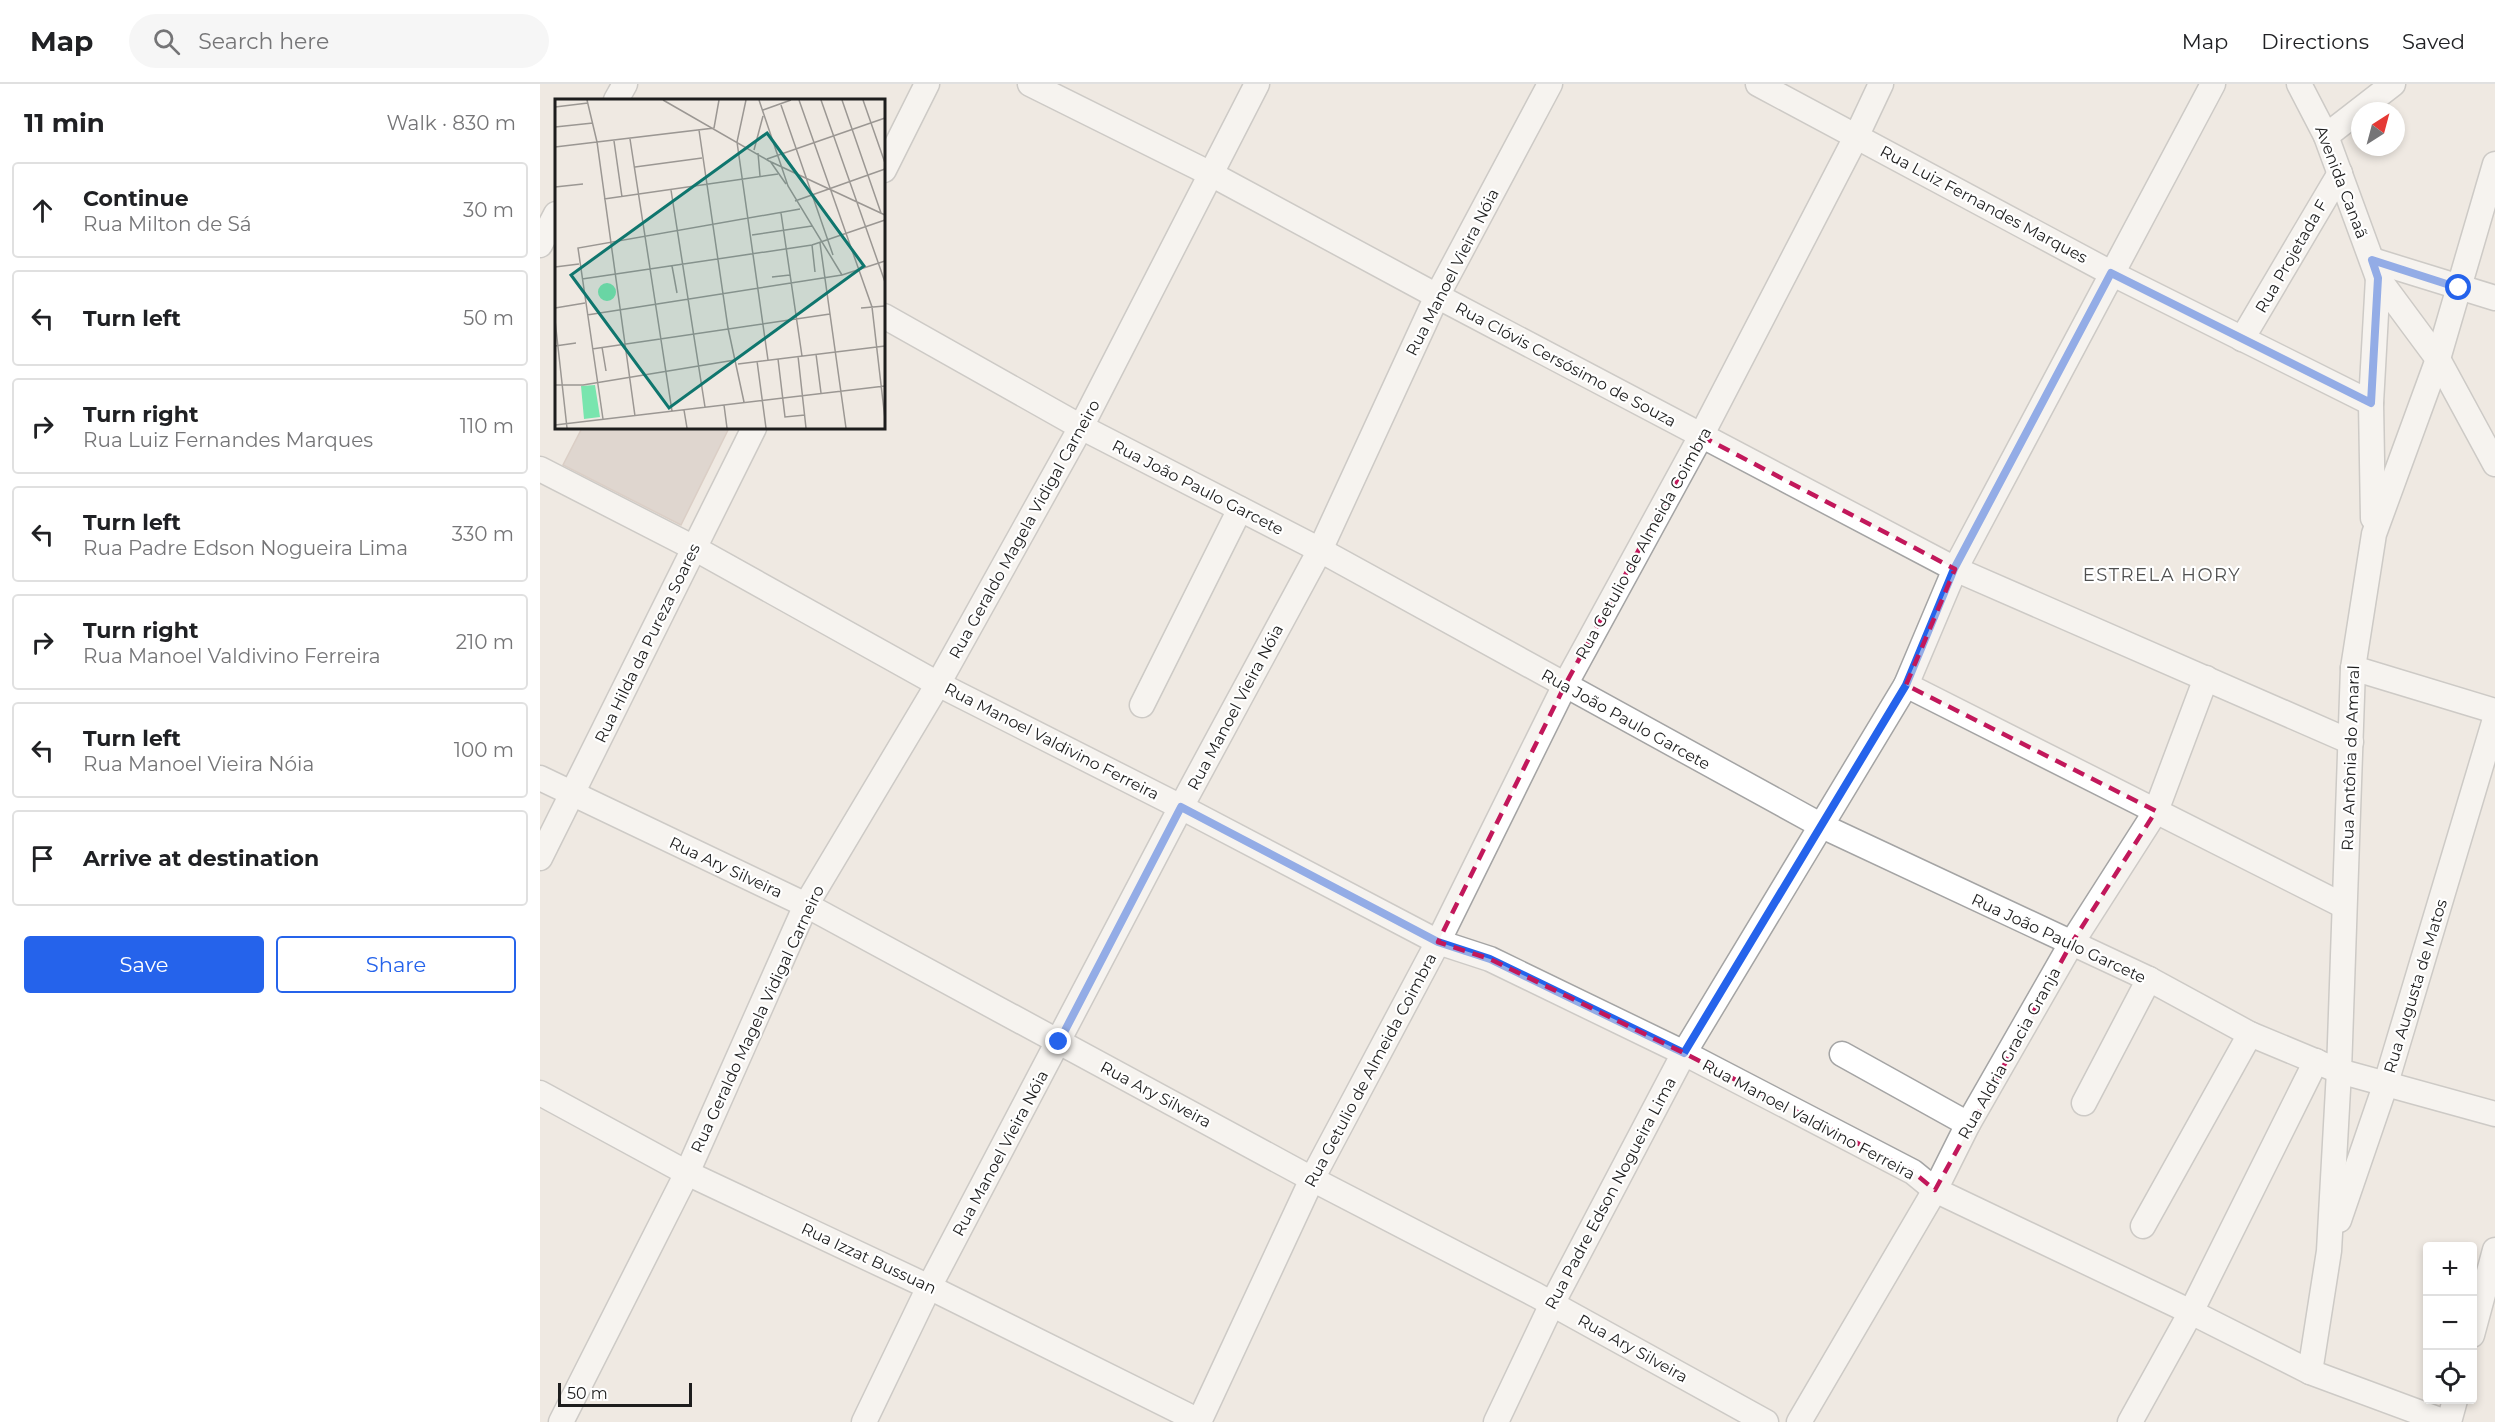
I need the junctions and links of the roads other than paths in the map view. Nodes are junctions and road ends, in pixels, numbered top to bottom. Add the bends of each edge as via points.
1 (625, 84) edge
2 (927, 84) edge
3 (1030, 84) edge
4 (1257, 84) edge
5 (1550, 84) edge
6 (1758, 84) edge
7 (1881, 84) edge
8 (2213, 84) edge
9 (2300, 84) edge
10 (2393, 84) edge
11 (617, 99) edge
12 (1857, 135) junction
13 (2326, 136) junction
14 (2495, 164) edge
15 (885, 168) edge
16 (2340, 172) junction
17 (1211, 174) junction
18 (555, 216) edge
19 (540, 245) edge
20 (2375, 269) junction
21 (2111, 273) junction
22 (2459, 288) junction
23 (1437, 296) junction
24 (2495, 298) edge
25 (885, 317) edge
26 (2242, 339) junction
27 (2438, 359) junction
28 (2371, 403) junction
29 (1081, 427) junction
30 (754, 429) edge
31 (1701, 436) junction
32 (2495, 464) edge
33 (540, 469) edge
34 (1240, 509) junction
35 (2374, 534) junction
36 (694, 548) junction
37 (1320, 550) junction
38 (1954, 569) junction
39 (2352, 668) junction
40 (2206, 678) junction
41 (938, 684) junction
42 (1565, 685) junction
43 (1906, 685) junction
44 (1142, 705) dead end
45 (2495, 711) edge
46 (2495, 719) edge
47 (2351, 742) junction
48 (540, 778) edge
49 (572, 795) junction
50 (1181, 807) junction
51 (2156, 811) junction
52 (1821, 826) junction
53 (540, 858) edge
54 (806, 905) junction
55 (2344, 906) junction
56 (1438, 942) junction
57 (2071, 944) junction
58 (2149, 980) junction
59 (2250, 1034) junction
60 (1059, 1042) junction
61 (1684, 1053) junction
62 (1842, 1054) dead end
63 (2316, 1061) junction
64 (2339, 1071) junction
65 (2386, 1083) junction
66 (540, 1093) edge
67 (2084, 1103) dead end
68 (2495, 1114) edge
69 (1968, 1124) junction
70 (687, 1173) junction
71 (1311, 1179) junction
72 (1935, 1190) junction
73 (2143, 1226) dead end
74 (2495, 1250) edge
75 (2328, 1251) junction
76 (929, 1287) junction
77 (1552, 1304) junction
78 (2191, 1312) junction
79 (2477, 1317) edge
80 (2310, 1372) junction
81 (2454, 1404) edge
82 (1199, 1421) edge
83 (561, 1422) edge
84 (864, 1422) edge
85 (1497, 1422) edge
86 (1766, 1422) edge
87 (1799, 1422) edge
88 (2130, 1422) edge
89 (2447, 1422) edge

1 - 11 street
2 - 15 street
3 - 17 street, Rua Clóvis Cersósimo de Souza
4 - 17 street, Rua Geraldo Magela Vidigal Carneiro
5 - 23 street, Rua Manoel Vieira Nóia
6 - 12 street, Rua Luiz Fernandes Marques
7 - 12 street, Rua Getulio de Almeida Coimbra
8 - 21 street, Rua Padre Edson Nogueira Lima
9 - 13 street, Avenida Canaã
10 - 13 street
12 - 21 street, Rua Luiz Fernandes Marques
12 - 31 street, Rua Getulio de Almeida Coimbra
13 - 16 street, Avenida Canaã
14 - 22 street, Rua Antônia do Amaral
16 - 20 street, Avenida Canaã
16 - 26 street, Rua Projetada F
17 - 23 street, Rua Clóvis Cersósimo de Souza
17 - 29 street, Rua Geraldo Magela Vidigal Carneiro
18 - 19 street
20 - 22 street
20 - 27 street, Avenida Canaã
20 - 28 street
21 - 26 street, Rua Luiz Fernandes Marques
21 - 38 street, Rua Padre Edson Nogueira Lima
22 - 24 street
22 - 27 street, Rua Antônia do Amaral
23 - 31 street, Rua Clóvis Cersósimo de Souza
23 - 37 street, Rua Manoel Vieira Nóia
25 - 29 street, Rua João Paulo Garcete
26 - 28 street, Rua Luiz Fernandes Marques
27 - 32 street, Avenida Canaã
27 - 35 street, Rua Antônia do Amaral
28 - 35 street
29 - 34 street, Rua João Paulo Garcete
29 - 41 street, Rua Geraldo Magela Vidigal Carneiro
30 - 36 street, Rua Hilda da Pureza Soares
31 - 38 street, Rua Clóvis Cersósimo de Souza
31 - 42 street, Rua Getulio de Almeida Coimbra
33 - 36 street, Rua Manoel Valdivino Ferreira
34 - 37 street, Rua João Paulo Garcete
34 - 44 street
35 - 39 street, Rua Antônia do Amaral
36 - 41 street, Rua Manoel Valdivino Ferreira
36 - 49 street, Rua Hilda da Pureza Soares
37 - 42 street, Rua João Paulo Garcete
37 - 50 street, Rua Manoel Vieira Nóia
38 - 40 street, Rua Clóvis Cersósimo de Souza
38 - 43 street, Rua Padre Edson Nogueira Lima
39 - 45 street
39 - 47 street, Rua Antônia do Amaral
40 - 47 street, Rua Clóvis Cersósimo de Souza
40 - 51 street, Rua Aldria Gracia Granja
41 - 50 street, Rua Manoel Valdivino Ferreira
41 - 54 street, Rua Geraldo Magela Vidigal Carneiro
42 - 52 street, Rua João Paulo Garcete
42 - 56 street, Rua Getulio de Almeida Coimbra
43 - 51 street
43 - 52 street, Rua Padre Edson Nogueira Lima
46 - 65 street, Rua Augusta de Matos
47 - 55 street, Rua Antônia do Amaral
48 - 49 street, Rua Ary Silveira
49 - 53 street, Rua Hilda da Pureza Soares
49 - 54 street, Rua Ary Silveira
50 - 56 street, Rua Manoel Valdivino Ferreira
50 - 60 street, Rua Manoel Vieira Nóia
51 - 55 street
51 - 57 street, Rua Aldria Gracia Granja
52 - 57 street, Rua João Paulo Garcete
52 - 61 street, Rua Padre Edson Nogueira Lima
54 - 60 street, Rua Ary Silveira
54 - 70 street, Rua Geraldo Magela Vidigal Carneiro
55 - 64 street, Rua Antônia do Amaral
56 - 61 street, Rua Manoel Valdivino Ferreira via 1490,959
56 - 71 street, Rua Getulio de Almeida Coimbra
57 - 58 street, Rua João Paulo Garcete
57 - 69 street, Rua Aldria Gracia Granja
58 - 59 street, Rua João Paulo Garcete
58 - 67 street
59 - 63 street, Rua João Paulo Garcete
59 - 73 street
60 - 71 street, Rua Ary Silveira
60 - 76 street, Rua Manoel Vieira Nóia
61 - 72 street, Rua Manoel Valdivino Ferreira via 1913,1172
61 - 77 street, Rua Padre Edson Nogueira Lima
62 - 69 street
63 - 64 street, Rua João Paulo Garcete
63 - 78 street
64 - 65 street, Rua João Paulo Garcete
64 - 75 street, Rua Antônia do Amaral
65 - 68 street, Rua João Paulo Garcete
65 - 75 street, Rua Augusta de Matos
66 - 70 street, Rua Izzat Bussuan
69 - 72 street, Rua Aldria Gracia Granja
70 - 76 street, Rua Izzat Bussuan
70 - 83 street, Rua Geraldo Magela Vidigal Carneiro
71 - 77 street, Rua Ary Silveira
71 - 82 street, Rua Getulio de Almeida Coimbra
72 - 78 street, Rua Manoel Valdivino Ferreira
72 - 87 street, Rua Aldria Gracia Granja
74 - 79 street
75 - 80 street, Rua Antônia do Amaral
76 - 82 street, Rua Izzat Bussuan
76 - 84 street, Rua Manoel Vieira Nóia
77 - 85 street, Rua Padre Edson Nogueira Lima
77 - 86 street, Rua Ary Silveira
78 - 80 street, Rua Manoel Valdivino Ferreira
78 - 88 street
80 - 89 street, Rua Manoel Valdivino Ferreira
81 - 89 street

